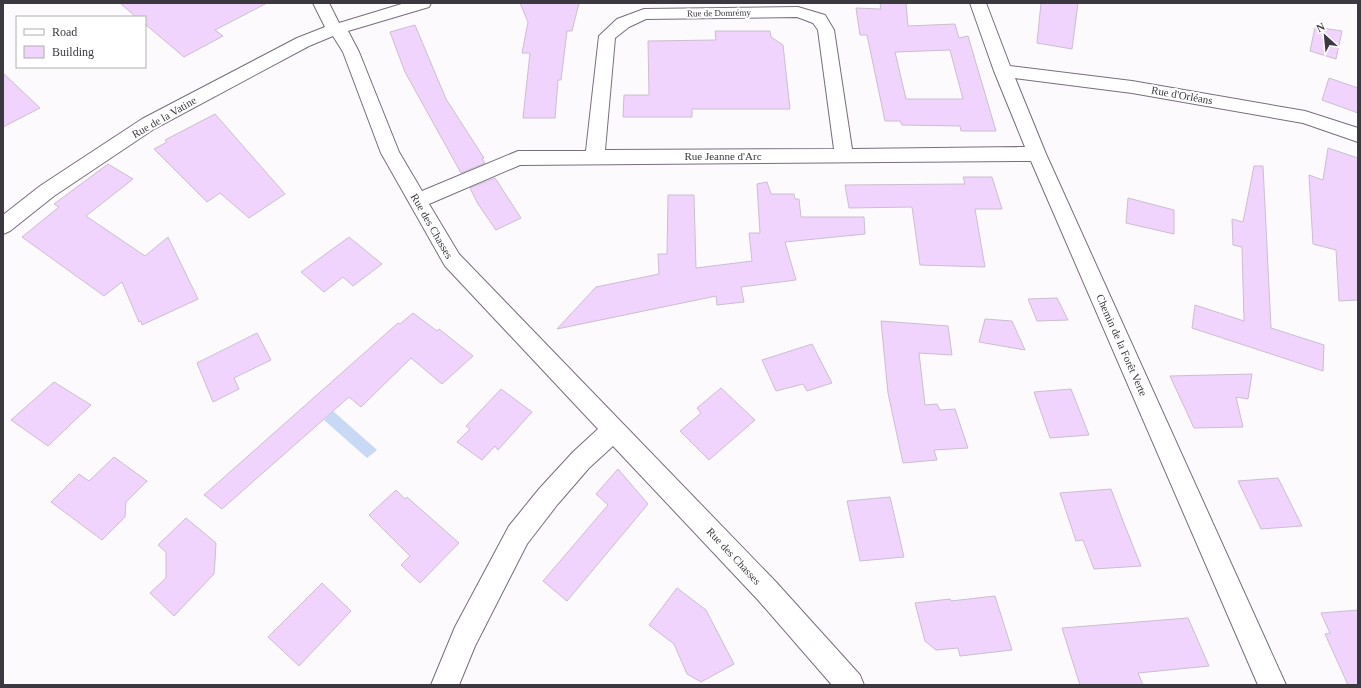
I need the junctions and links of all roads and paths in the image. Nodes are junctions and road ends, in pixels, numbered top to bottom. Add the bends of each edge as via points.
1 (321, 3) edge
2 (423, 3) edge
3 (978, 3) edge
4 (336, 29) junction
5 (1003, 71) junction
6 (1358, 135) edge
7 (1037, 154) junction
8 (844, 155) junction
9 (595, 157) junction
10 (418, 201) junction
11 (3, 226) edge
12 (613, 431) junction
13 (445, 685) edge
14 (850, 685) edge
15 (1272, 685) edge

1 - 4 street, Rue des Chasses via 330,23
2 - 4 street, Rue de la Vatine
3 - 5 street, Chemin de la Forêt Verte
4 - 10 street, Rue des Chasses via 343,36 350,52 390,153
4 - 11 street, Rue de la Vatine via 303,42 148,124 47,191
5 - 6 street, Rue d'Orléans via 1132,87 1305,117
5 - 7 street, Chemin de la Forêt Verte
7 - 8 street, Rue Jeanne d'Arc
7 - 15 street, Chemin de la Forêt Verte
8 - 9 street, Rue Jeanne d'Arc
8 - 9 street, Rue de Domrémy via 826,30 819,19 790,12 644,14 623,23 607,36
9 - 10 street, Rue Jeanne d'Arc via 518,158
10 - 12 street, Rue des Chasses via 452,260
12 - 13 street via 581,460 518,535 464,637
12 - 14 street, Rue des Chasses via 762,586

